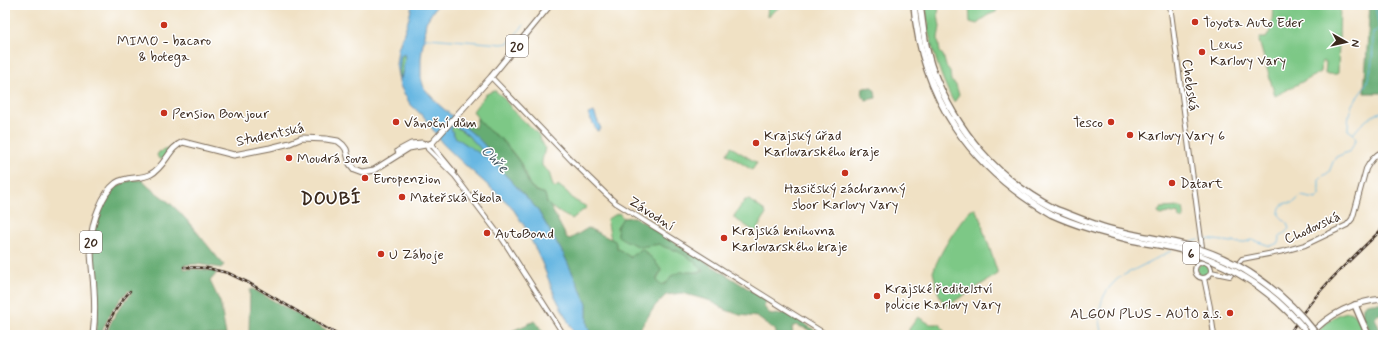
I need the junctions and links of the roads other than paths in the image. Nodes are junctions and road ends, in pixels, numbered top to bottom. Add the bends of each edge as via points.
1 (550, 5) edge
2 (914, 5) edge
3 (920, 5) edge
4 (1170, 5) edge
5 (491, 77) junction
6 (430, 144) junction
7 (409, 147) junction
8 (1383, 150) edge
9 (1204, 262) junction
10 (1211, 272) junction
11 (1204, 278) junction
12 (1383, 298) edge
13 (1355, 305) junction
14 (93, 335) edge
15 (564, 335) edge
16 (827, 335) edge
17 (1214, 335) edge
18 (1310, 335) edge
19 (1317, 335) edge
20 (1368, 335) edge

1 - 5 main road, 20
2 - 18 highway, 6, bridge via 918,40 933,88 953,126 993,173 1051,214 1075,224 1184,251 1237,272 1274,298
3 - 19 highway, 6, bridge via 924,37 933,70 956,120 979,150 1018,187 1045,204 1076,218 1103,227 1193,248 1238,266 1278,293
4 - 9 street, Chebská
5 - 6 main road, 20
5 - 16 street, Závodní via 616,203
6 - 7 main road, Studentská / 20
6 - 7 main road, Studentská / 20 via 414,143
6 - 15 street via 504,241
7 - 14 main road, Studentská / 20 via 382,165 362,172 350,164 343,145 326,139 302,138 234,155 186,142 179,144 151,175 126,179 115,184 100,206 90,241 95,308
8 - 10 street, Chodovská via 1366,169 1352,220 1347,225 1305,245 1242,260 1230,276
9 - 10 street, Chebská via 1210,266
9 - 11 street, Chebská via 1197,265 1195,270 1199,277
10 - 11 street
11 - 17 street, Chebská
12 - 13 main road
13 - 18 main road via 1335,314
13 - 20 highway

